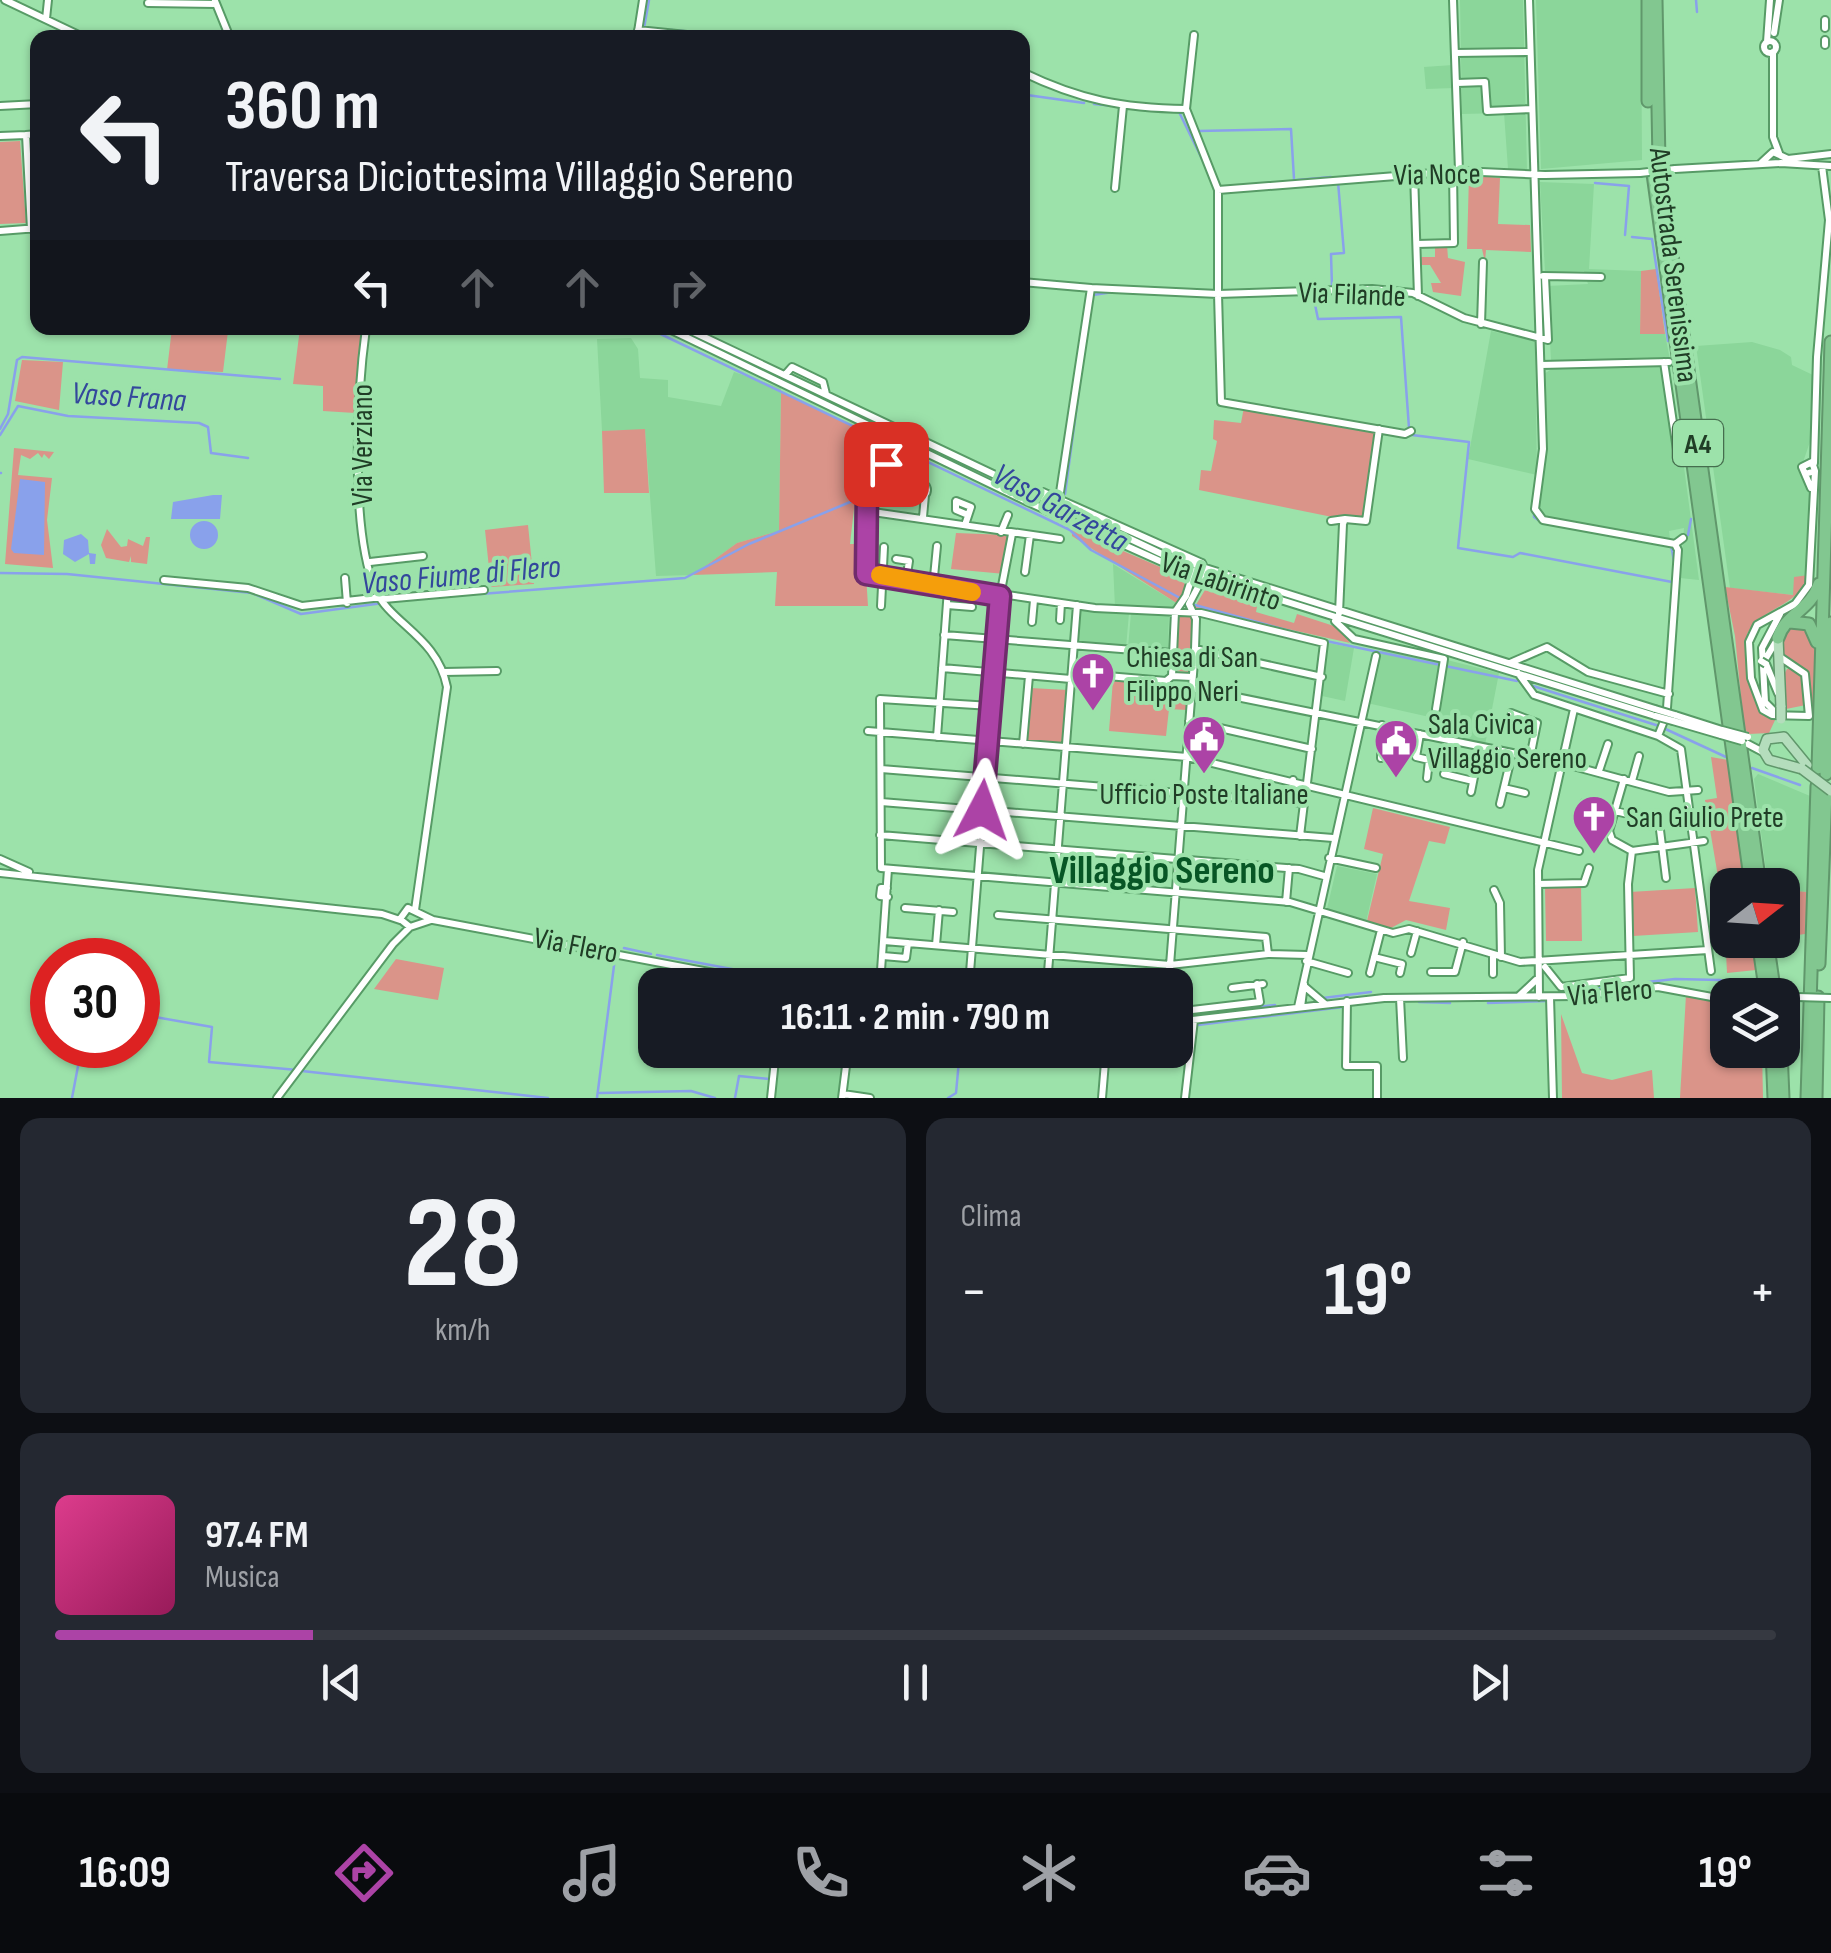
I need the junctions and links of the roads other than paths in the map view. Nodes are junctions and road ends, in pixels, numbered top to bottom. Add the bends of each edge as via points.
1 (5, 0) edge
2 (48, 0) edge
3 (643, 0) edge
4 (1454, 0) edge
5 (1529, 0) edge
6 (1648, 0) edge
7 (1656, 0) edge
8 (1775, 0) edge
9 (216, 2) edge
10 (148, 4) dead end
11 (46, 19) junction
12 (68, 30) edge
13 (227, 30) edge
14 (638, 30) edge
15 (1194, 35) dead end
16 (1530, 52) junction
17 (1455, 53) junction
18 (1030, 75) edge
19 (1457, 84) junction
20 (30, 104) edge
21 (0, 106) edge
22 (1124, 106) junction
23 (1186, 109) junction
24 (1532, 109) junction
25 (26, 135) junction
26 (30, 135) edge
27 (0, 136) edge
28 (1828, 154) edge
29 (1775, 158) junction
30 (1826, 165) edge
31 (1454, 169) junction
32 (1414, 173) junction
33 (1535, 175) junction
34 (30, 182) edge
35 (1114, 188) dead end
36 (1218, 190) junction
37 (30, 229) edge
38 (0, 231) edge
39 (1417, 244) junction
40 (1484, 262) dead end
41 (1542, 276) junction
42 (1602, 277) dead end
43 (1030, 283) edge
44 (1091, 288) junction
45 (1218, 294) junction
46 (1418, 296) junction
47 (1481, 324) junction
48 (366, 335) edge
49 (692, 335) edge
50 (1540, 340) junction
51 (1831, 342) edge
52 (743, 360) junction
53 (1541, 365) junction
54 (1378, 429) junction
55 (1411, 431) dead end
56 (1812, 446) junction
57 (1677, 450) dead end
58 (1804, 462) junction
59 (892, 466) dead end
60 (1814, 467) junction
61 (1805, 474) junction
62 (1811, 489) junction
63 (925, 495) dead end
64 (1033, 496) junction
65 (1060, 498) junction
66 (866, 510) junction
67 (1008, 515) dead end
68 (968, 516) dead end
69 (924, 518) junction
70 (1345, 519) junction
71 (1331, 521) dead end
72 (965, 526) junction
73 (1000, 532) junction
74 (1012, 534) junction
75 (1030, 536) junction
76 (1684, 538) dead end
77 (1060, 539) dead end
78 (1675, 544) junction
79 (937, 546) dead end
80 (884, 547) dead end
81 (423, 556) dead end
82 (1824, 556) junction
83 (896, 559) dead end
84 (370, 562) junction
85 (1171, 566) junction
86 (1197, 568) junction
87 (1026, 572) dead end
88 (1205, 575) junction
89 (882, 576) junction
90 (345, 578) dead end
91 (164, 580) dead end
92 (906, 582) junction
93 (1217, 582) junction
94 (933, 587) junction
95 (948, 589) junction
96 (484, 590) dead end
97 (1193, 590) junction
98 (1000, 596) junction
99 (385, 600) junction
100 (1034, 600) junction
101 (348, 603) junction
102 (1062, 603) junction
103 (947, 605) junction
104 (1077, 605) junction
105 (881, 606) dead end
106 (972, 608) dead end
107 (1175, 612) junction
108 (1193, 612) junction
109 (1339, 613) junction
110 (1330, 617) junction
111 (1784, 617) junction
112 (1060, 620) dead end
113 (1032, 622) dead end
114 (1831, 623) edge
115 (944, 635) junction
116 (1778, 638) junction
117 (996, 640) junction
118 (1074, 646) junction
119 (1194, 649) junction
120 (1536, 652) junction
121 (1172, 654) junction
122 (1779, 655) junction
123 (1376, 656) dead end
124 (1760, 658) junction
125 (1446, 660) junction
126 (1505, 663) junction
127 (1792, 666) junction
128 (942, 668) junction
129 (497, 671) dead end
130 (444, 672) junction
131 (1518, 672) junction
132 (994, 673) junction
133 (1820, 675) junction
134 (1029, 676) junction
135 (1072, 676) junction
136 (1172, 676) junction
137 (1780, 676) junction
138 (1192, 677) junction
139 (1322, 677) junction
140 (1551, 677) junction
141 (1536, 678) junction
142 (1192, 688) junction
143 (1528, 690) junction
144 (1669, 694) junction
145 (938, 702) junction
146 (991, 706) junction
147 (1808, 707) junction
148 (1668, 708) dead end
149 (1780, 709) junction
150 (1436, 710) dead end
151 (1574, 710) junction
152 (1655, 712) junction
153 (1511, 713) dead end
154 (1317, 714) junction
155 (1190, 721) junction
156 (1359, 722) junction
157 (1382, 725) junction
158 (1666, 725) junction
159 (868, 731) dead end
160 (881, 732) junction
161 (1420, 734) junction
162 (936, 737) junction
163 (1771, 737) junction
164 (1745, 739) junction
165 (988, 741) junction
166 (1788, 741) junction
167 (1023, 744) junction
168 (1608, 744) dead end
169 (1066, 746) junction
170 (1480, 746) junction
171 (1312, 749) junction
172 (1764, 752) junction
173 (1512, 754) junction
174 (1639, 756) dead end
175 (1187, 757) junction
176 (1381, 758) dead end
177 (1530, 758) junction
178 (1562, 763) junction
179 (1778, 763) junction
180 (1802, 764) junction
181 (880, 768) junction
182 (1598, 772) junction
183 (1444, 774) dead end
184 (985, 777) junction
185 (1426, 778) dead end
186 (1293, 780) junction
187 (1628, 780) junction
188 (1472, 781) junction
189 (1825, 782) edge
190 (1063, 783) junction
191 (1308, 784) junction
192 (1504, 788) junction
193 (1698, 790) dead end
194 (1686, 791) junction
195 (1345, 792) junction
196 (1471, 792) dead end
197 (1184, 793) junction
198 (1524, 793) dead end
199 (880, 802) junction
200 (1290, 802) junction
201 (1584, 803) dead end
202 (1500, 804) dead end
203 (982, 810) junction
204 (1615, 810) junction
205 (1060, 816) junction
206 (1182, 826) junction
207 (1504, 831) junction
208 (1825, 835) junction
209 (880, 836) junction
210 (1300, 836) junction
211 (1333, 838) junction
212 (1544, 841) junction
213 (1704, 841) dead end
214 (1693, 843) junction
215 (980, 844) junction
216 (1501, 844) dead end
217 (1662, 847) junction
218 (1058, 850) junction
219 (1579, 851) dead end
220 (1632, 851) junction
221 (1329, 858) junction
222 (1178, 859) junction
223 (2, 860) edge
224 (1289, 868) junction
225 (1376, 868) dead end
226 (1589, 868) dead end
227 (1749, 868) edge
228 (1758, 868) edge
229 (885, 869) junction
230 (0, 873) edge
231 (40, 875) junction
232 (1320, 875) junction
233 (977, 877) junction
234 (1666, 878) dead end
235 (1055, 883) junction
236 (1538, 884) junction
237 (1831, 884) edge
238 (1494, 890) dead end
239 (1176, 893) junction
240 (1286, 902) junction
241 (905, 908) dead end
242 (939, 910) junction
243 (954, 912) dead end
244 (1316, 912) junction
245 (407, 914) junction
246 (998, 915) dead end
247 (433, 920) junction
248 (1052, 920) junction
249 (1831, 922) edge
250 (414, 925) junction
251 (1173, 929) junction
252 (1381, 930) junction
253 (1417, 931) junction
254 (884, 941) junction
255 (1463, 942) junction
256 (393, 944) junction
257 (908, 944) junction
258 (936, 946) junction
259 (971, 949) junction
260 (1708, 950) junction
261 (1411, 953) dead end
262 (1268, 954) junction
263 (1630, 954) junction
264 (1049, 955) junction
265 (883, 956) junction
266 (1497, 956) junction
267 (1374, 957) junction
268 (1306, 958) junction
269 (1538, 960) junction
270 (1170, 965) junction
271 (688, 968) edge
272 (882, 968) edge
273 (970, 968) edge
274 (1048, 968) edge
275 (1170, 968) edge
276 (1712, 971) dead end
277 (1431, 972) dead end
278 (1348, 973) dead end
279 (1370, 973) dead end
280 (1400, 973) dead end
281 (1492, 974) dead end
282 (1540, 974) junction
283 (1819, 979) junction
284 (1303, 982) junction
285 (1248, 986) junction
286 (1232, 988) dead end
287 (1297, 997) junction
288 (1538, 997) junction
289 (1554, 997) junction
290 (1710, 997) edge
291 (1800, 997) edge
292 (1400, 998) junction
293 (1516, 998) junction
294 (1831, 998) edge
295 (1348, 1001) junction
296 (1250, 1003) junction
297 (1326, 1004) junction
298 (1300, 1007) junction
299 (1282, 1009) junction
300 (1193, 1010) edge
301 (1194, 1020) joint
302 (1403, 1058) dead end
303 (774, 1068) edge
304 (846, 1068) edge
305 (1104, 1068) edge
306 (1773, 1068) edge
307 (1782, 1068) edge
308 (1816, 1093) edge
309 (842, 1096) edge
310 (277, 1098) edge
311 (772, 1098) edge
312 (870, 1098) edge
313 (1102, 1098) edge
314 (1185, 1098) edge
315 (1377, 1098) edge
316 (1553, 1098) edge
317 (1774, 1098) edge
318 (1783, 1098) edge
319 (1807, 1098) edge

1 - 11 street
2 - 11 street
3 - 14 street
4 - 17 street
5 - 16 street
6 - 227 highway, Autostrada Serenissima / A4 via 1652,163
7 - 228 highway, Autostrada Serenissima / A4 via 1659,162
8 - 29 street
9 - 10 street
9 - 13 street
11 - 12 street
15 - 23 street
16 - 17 street
16 - 24 street
17 - 19 street
18 - 22 street via 1089,100
19 - 24 street via 1486,82 1487,110
19 - 31 street
20 - 21 street
22 - 23 street
22 - 35 street
23 - 36 street
24 - 33 street
25 - 26 street
25 - 27 street
25 - 34 street
28 - 29 street
28 - 30 street
29 - 30 street
29 - 33 street, Via Noce, bridge
30 - 56 street via 1829,220
31 - 32 street, Via Noce
31 - 33 street, Via Noce
31 - 39 street via 1454,243
32 - 36 street, Via Noce
32 - 39 street
33 - 41 street
36 - 45 street
37 - 38 street
39 - 46 street
40 - 47 street
41 - 42 street
41 - 50 street
43 - 44 street
44 - 45 street
44 - 65 street
45 - 46 street, Via Filande via 1372,289
45 - 54 street via 1221,402
46 - 47 street, Via Filande
47 - 50 street, Via Filande
48 - 84 street, Via Verziano via 357,494
49 - 52 street, Via Labirinto
50 - 53 street
51 - 82 highway
52 - 64 street, Via Labirinto via 784,375 792,367 823,382 826,395
52 - 85 street, Via Labirinto
53 - 57 street via 1667,362
53 - 78 street via 1538,516
54 - 55 street
54 - 70 street via 1366,521
56 - 58 street
56 - 60 street
58 - 60 street
58 - 61 street
59 - 66 street via 868,482
60 - 61 street
60 - 62 street
61 - 62 street
62 - 111 street via 1811,579
63 - 69 street
64 - 65 street, Via Labirinto
64 - 86 street, Via Labirinto
65 - 86 street, Via Labirinto
66 - 69 street
66 - 89 street, Via Labirinto via 866,574
67 - 73 street
68 - 72 street
69 - 72 street
70 - 71 street
70 - 109 street
72 - 73 street
73 - 74 street
74 - 75 street
74 - 98 street
75 - 77 street
75 - 87 street
76 - 78 street
78 - 144 street
79 - 94 street
80 - 89 street
81 - 84 street
82 - 111 highway via 1812,600
82 - 133 highway
83 - 92 street via 908,562
84 - 99 street, Via Verziano
85 - 86 street, Via Labirinto
85 - 97 street
86 - 88 street
86 - 88 street, Via Labirinto
86 - 97 street
88 - 93 street, Via Labirinto
88 - 97 street
88 - 109 street, Via Labirinto
89 - 92 street, Via Labirinto
89 - 105 street
90 - 101 street
91 - 101 street via 248,588 302,606
92 - 94 street, Via Labirinto
93 - 97 street
93 - 110 street, Via Labirinto
94 - 95 street, Via Labirinto
95 - 98 street, Via Labirinto
95 - 103 street
96 - 99 street
97 - 107 street
97 - 108 street
98 - 100 street, Via Labirinto
98 - 117 street
99 - 101 street
99 - 130 street, Via Verziano
100 - 102 street, Via Labirinto
100 - 113 street
102 - 104 street, Via Labirinto
102 - 112 street
103 - 106 street
103 - 115 street
104 - 107 street, Via Labirinto
104 - 118 street
107 - 108 street, Via Labirinto
107 - 121 street
108 - 119 street
108 - 139 street, Via Labirinto via 1326,647
109 - 126 street, Via Labirinto
110 - 125 street, Via Labirinto
110 - 125 street via 1354,639
111 - 116 highway
111 - 124 street via 1752,631
111 - 133 highway via 1812,628
111 - 147 street via 1763,644 1765,704 1775,712
114 - 189 highway
115 - 117 street
115 - 128 street
116 - 122 main road
116 - 124 street
116 - 149 main road
117 - 118 street
117 - 132 street
118 - 121 street
118 - 135 street
119 - 138 street
119 - 139 street
120 - 126 street
120 - 140 street via 1536,666
120 - 144 street via 1551,648 1588,672
121 - 136 street
122 - 127 street
122 - 137 main road
123 - 156 street
124 - 147 street via 1751,676 1763,710 1809,716
124 - 149 street
125 - 131 street, Via Labirinto
125 - 150 street
126 - 140 street, Via Labirinto
127 - 137 street
127 - 147 street via 1805,674
128 - 132 street
128 - 145 street
129 - 130 street
130 - 245 street via 447,703
131 - 141 street, Via Labirinto
131 - 143 street
132 - 134 street
132 - 146 street
133 - 189 highway
134 - 135 street
134 - 167 street
135 - 136 street
135 - 169 street
136 - 138 street
137 - 149 main road
138 - 142 street
139 - 154 street
140 - 152 street, Via Labirinto
141 - 143 street
141 - 152 street, Via Labirinto
142 - 154 street
142 - 155 street
143 - 151 street, Via Labirinto
144 - 148 street
145 - 146 street
145 - 160 street via 880,699
145 - 162 street
146 - 165 street
149 - 163 main road
149 - 166 main road
151 - 158 street, Via Labirinto
151 - 178 street
152 - 158 street, Via Labirinto, bridge
153 - 177 street via 1537,723
154 - 156 street
154 - 171 street
155 - 171 street
155 - 175 street
156 - 157 street
156 - 195 street
157 - 161 street
157 - 176 street
158 - 164 street, Via Labirinto, bridge
158 - 194 street, Via Labirinto via 1680,749
159 - 160 street
160 - 162 street
160 - 181 street
161 - 170 street
161 - 185 street via 1416,757 1429,760
162 - 165 street
163 - 164 street, Via Labirinto
163 - 166 main road, Via Labirinto
163 - 172 main road
164 - 172 street, Via Labirinto
165 - 167 street
165 - 184 street
166 - 179 main road via 1789,757
166 - 180 main road, Via Labirinto
167 - 169 street
168 - 182 street
169 - 175 street
169 - 190 street
170 - 173 street
170 - 188 street
171 - 191 street
172 - 179 main road, Via Labirinto
173 - 177 street
173 - 192 street
174 - 187 street
175 - 186 street
175 - 197 street
177 - 178 street
178 - 182 street
178 - 212 street
179 - 180 main road, Via Labirinto
180 - 189 main road, Via Labirinto, bridge
181 - 184 street
181 - 199 street
182 - 187 street
183 - 188 street
184 - 190 street
184 - 203 street
186 - 191 street
186 - 200 street
187 - 194 street
187 - 204 street
188 - 196 street
189 - 208 highway
189 - 319 highway
190 - 197 street
190 - 205 street
191 - 195 street
192 - 198 street
192 - 202 street
193 - 194 street
194 - 214 street
195 - 207 street
195 - 211 street
197 - 200 street
197 - 206 street
199 - 203 street
199 - 209 street
200 - 210 street via 1304,803
201 - 204 street
203 - 205 street
203 - 215 street
204 - 217 street via 1659,822
204 - 220 street via 1610,836
205 - 206 street
205 - 218 street
206 - 210 street
206 - 222 street
207 - 212 street
207 - 216 street
208 - 237 highway
208 - 283 highway
209 - 215 street
209 - 229 street
210 - 211 street
211 - 221 street
212 - 219 street
212 - 236 street
213 - 214 street
214 - 217 street
214 - 260 street
215 - 218 street
215 - 233 street
217 - 220 street
217 - 234 street
218 - 222 street
218 - 235 street
220 - 263 street
221 - 225 street
221 - 232 street
222 - 224 street
222 - 239 street
223 - 230 street
223 - 231 street
224 - 232 street
224 - 240 street
226 - 236 street via 1584,883
229 - 233 street
229 - 254 street
230 - 231 street
231 - 245 street
232 - 244 street
233 - 235 street
233 - 259 street
235 - 239 street
235 - 248 street
236 - 269 street
238 - 266 street via 1500,904
239 - 240 street
239 - 251 street
240 - 244 street
241 - 242 street
242 - 243 street
242 - 258 street
244 - 252 street
244 - 268 street
245 - 247 street
245 - 250 street
245 - 250 street
245 - 256 street
246 - 248 street
247 - 250 street
247 - 271 street, Via Flero
248 - 251 street
248 - 264 street
249 - 283 highway
250 - 256 street
251 - 262 street via 1266,937
251 - 270 street
252 - 253 street
252 - 267 street
253 - 255 street
253 - 261 street
254 - 257 street
254 - 265 street
255 - 266 street
255 - 277 street via 1456,972
256 - 310 street
257 - 258 street
257 - 265 street via 906,958
258 - 259 street
259 - 264 street
259 - 273 street
260 - 263 street
260 - 276 street
262 - 268 street
262 - 270 street
263 - 269 street
263 - 282 street, Via Flero via 1627,981 1561,987
264 - 270 street
264 - 274 street
265 - 272 street
266 - 269 street
266 - 281 street
267 - 279 street
267 - 280 street via 1402,964
268 - 278 street
268 - 284 street
269 - 282 street
270 - 275 street
282 - 288 street
282 - 289 street
282 - 293 street
283 - 308 highway
284 - 287 street
284 - 297 street
284 - 298 street
285 - 286 street
285 - 296 street
285 - 296 street via 1260,984 1260,1002
287 - 298 street
287 - 299 street
288 - 289 street, Via Flero
288 - 293 street, Via Flero
289 - 290 street, Via Flero via 1658,987
289 - 316 street, Via Flero
291 - 294 street, bridge
292 - 293 street, Via Flero
292 - 295 street, Via Flero
292 - 302 street
295 - 297 street, Via Flero
295 - 315 street via 1346,1066 1377,1066
296 - 300 street
297 - 298 street, Via Flero
298 - 299 street, Via Flero
299 - 301 street, Via Flero
301 - 314 street
303 - 311 street
304 - 309 street
305 - 313 street
306 - 317 highway
307 - 318 highway
309 - 312 street

